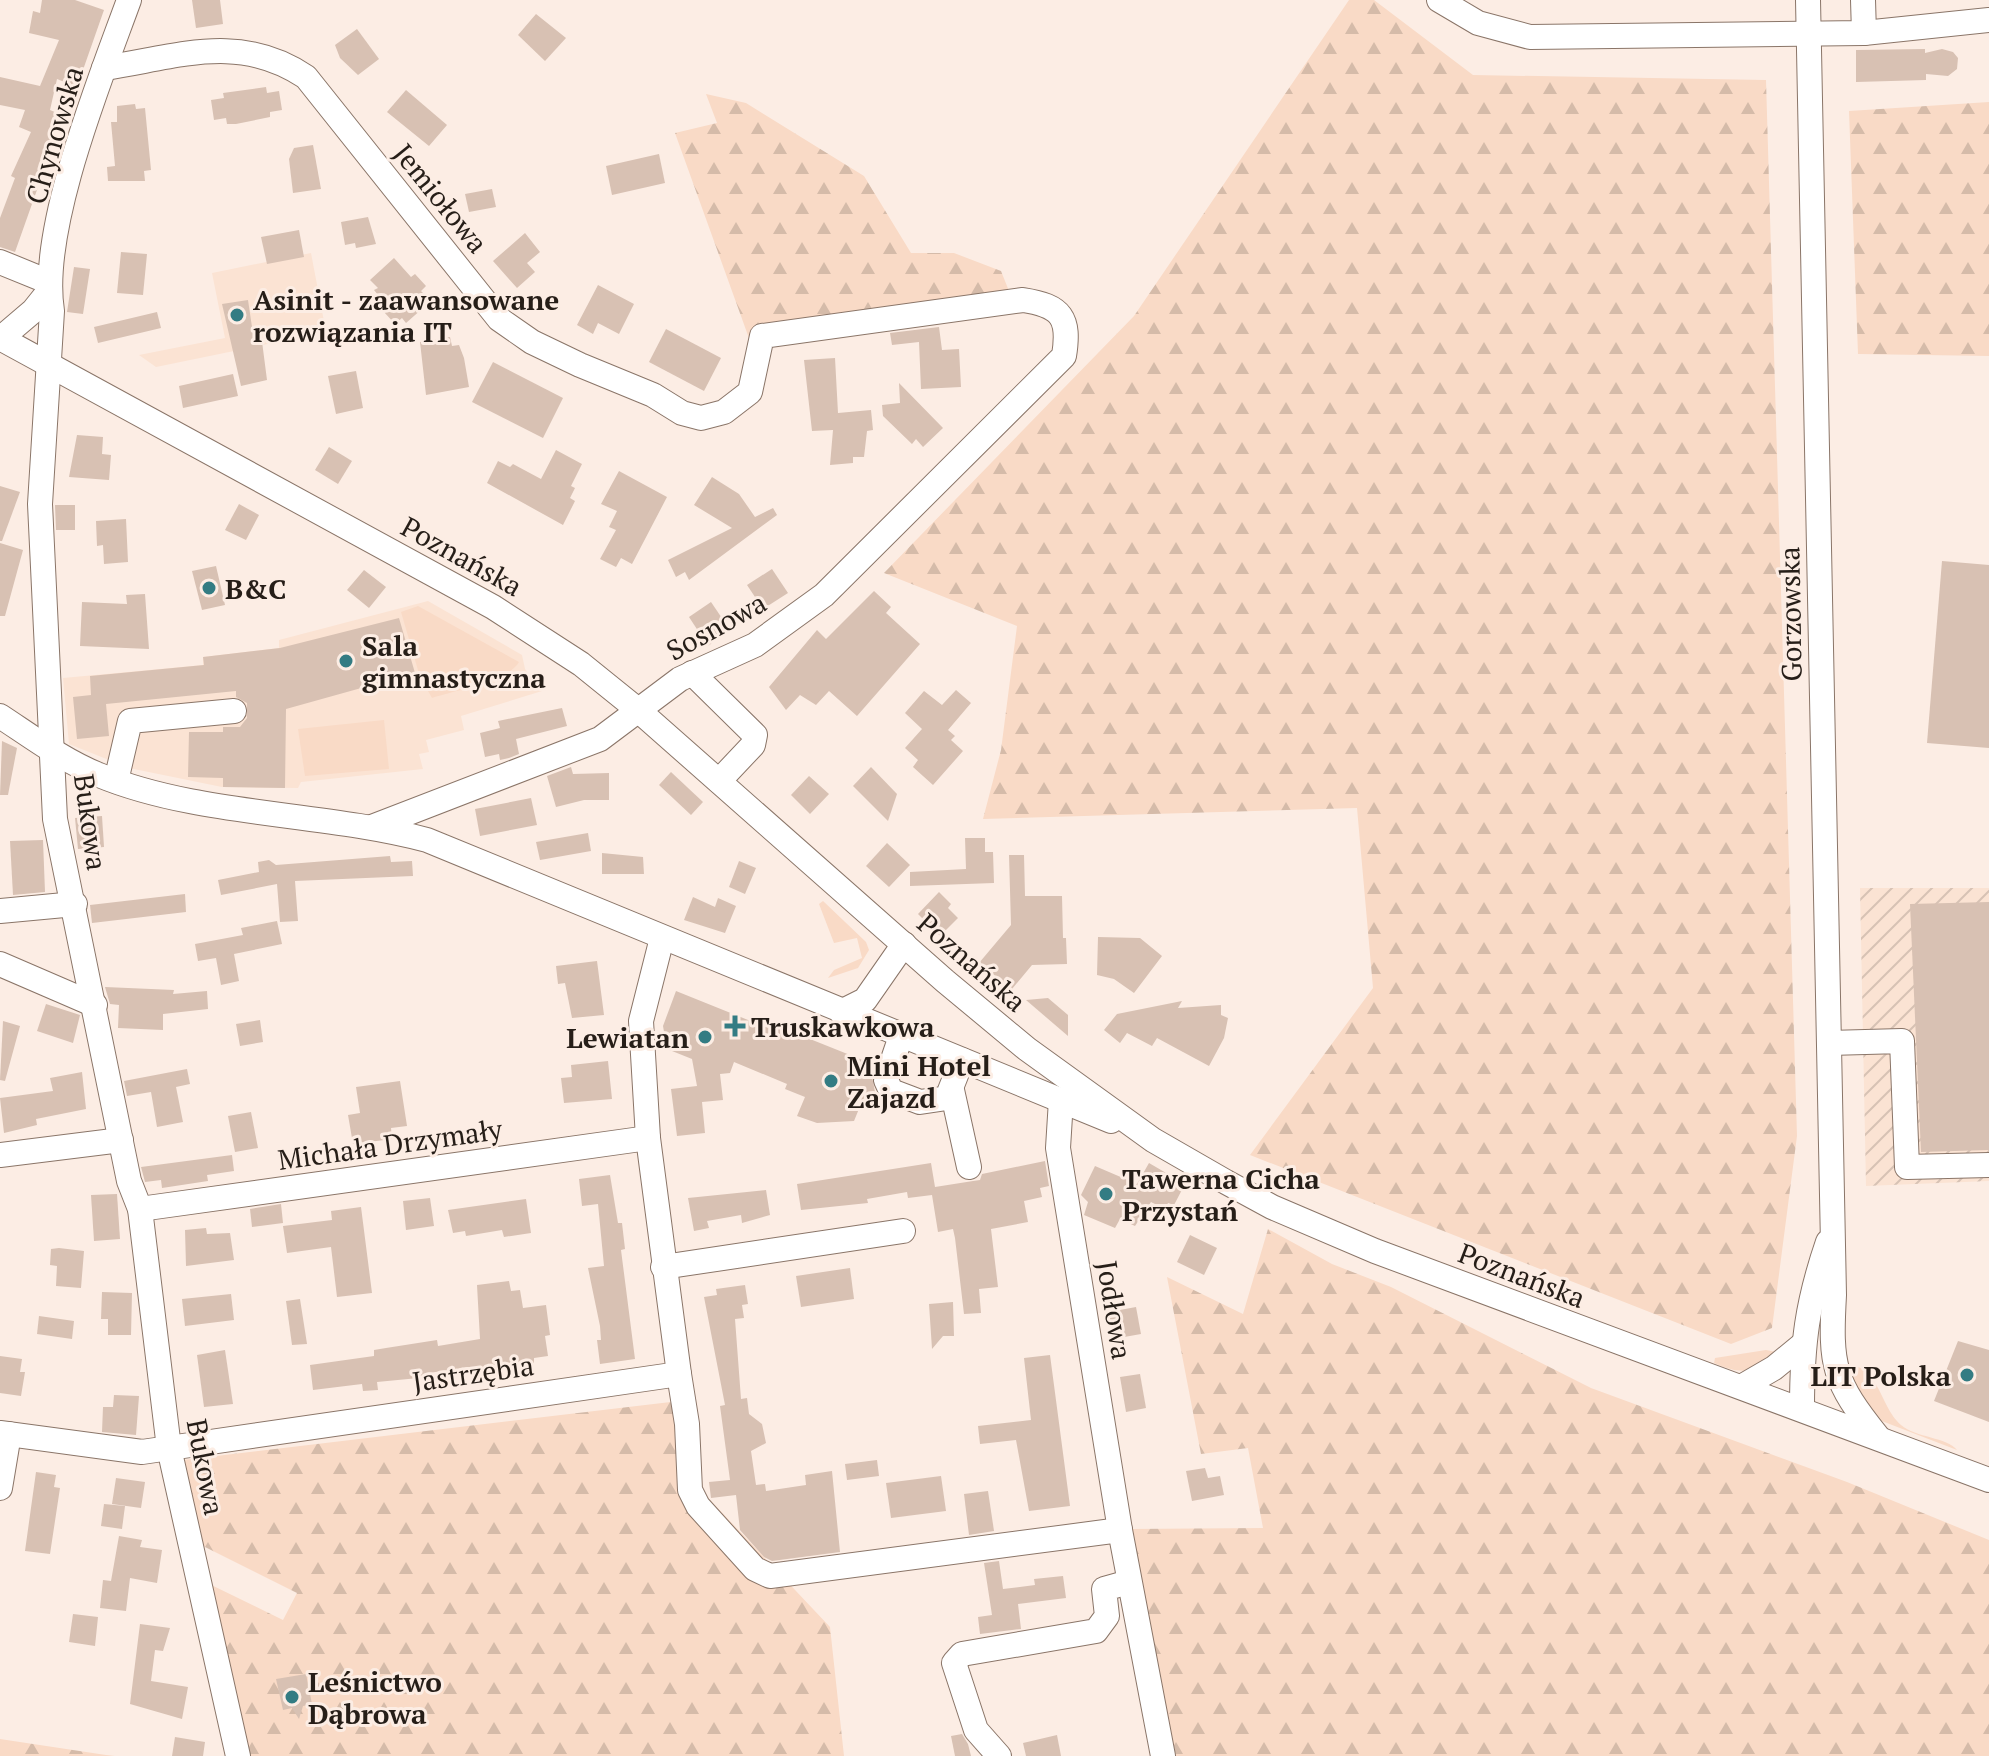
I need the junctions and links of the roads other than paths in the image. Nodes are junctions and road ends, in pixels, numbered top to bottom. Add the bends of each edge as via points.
1 (129, 0) edge
2 (1439, 0) edge
3 (1808, 0) edge
4 (1863, 0) edge
5 (1989, 20) edge
6 (1864, 33) junction
7 (1808, 36) junction
8 (104, 68) junction
9 (0, 262) edge
10 (49, 286) junction
11 (0, 338) edge
12 (1064, 356) joint
13 (49, 365) junction
14 (692, 673) junction
15 (638, 710) junction
16 (234, 711) dead end
17 (0, 716) edge
18 (52, 750) junction
19 (116, 781) junction
20 (719, 781) junction
21 (372, 827) junction
22 (75, 904) junction
23 (0, 911) edge
24 (662, 938) junction
25 (904, 944) junction
26 (0, 964) edge
27 (95, 1005) junction
28 (841, 1012) junction
29 (901, 1036) junction
30 (1829, 1043) junction
31 (962, 1060) junction
32 (952, 1090) junction
33 (1061, 1100) junction
34 (648, 1138) junction
35 (121, 1140) junction
36 (1153, 1140) junction
37 (0, 1155) edge
38 (1989, 1165) edge
39 (969, 1167) dead end
40 (140, 1209) junction
41 (1832, 1227) junction
42 (903, 1231) dead end
43 (663, 1267) junction
44 (1802, 1345) junction
45 (1831, 1350) junction
46 (679, 1374) junction
47 (1743, 1386) junction
48 (1802, 1408) junction
49 (4, 1433) edge
50 (1879, 1439) junction
51 (169, 1448) junction
52 (1989, 1480) edge
53 (0, 1488) edge
54 (1120, 1530) junction
55 (1129, 1582) junction
56 (238, 1756) edge
57 (999, 1756) edge
58 (1161, 1756) edge

1 - 8 street, Chynowska
2 - 7 street via 1478,23 1530,37
3 - 7 street, Gorzowska
4 - 6 street
5 - 6 street
6 - 7 street
7 - 30 street, Gorzowska
8 - 10 street, Chynowska via 73,165
8 - 12 street, Jemiołowa via 222,50 246,50 282,61 306,77 499,319 532,342 682,413 701,418 724,412 750,392 762,336 1023,300 1048,304 1062,316 1068,333
9 - 10 street
10 - 11 street via 33,311
10 - 13 street, Chynowska
11 - 13 street, Poznańska
12 - 14 street, Sosnowa via 824,595 755,645
13 - 15 street, Poznańska via 493,607 581,664
13 - 18 street, Bukowa via 40,504
14 - 15 street, Sosnowa
14 - 20 street via 755,735 753,745
15 - 20 street, Poznańska
15 - 21 street, Sosnowa via 600,739
16 - 19 street via 130,721
17 - 18 street
18 - 19 street
18 - 22 street, Bukowa via 55,819
19 - 21 street via 225,805
20 - 25 street, Poznańska
21 - 24 street via 427,840
22 - 23 street
22 - 27 street, Bukowa
24 - 28 street
24 - 34 street via 641,1021
25 - 28 street via 865,1000
25 - 36 street, Poznańska via 1027,1049
26 - 27 street
27 - 35 street, Bukowa
28 - 29 street
29 - 31 street
29 - 32 street via 886,1080 891,1091 931,1102 947,1098
30 - 38 street via 1902,1041 1907,1167
30 - 41 street, Gorzowska
31 - 32 street
31 - 33 street
32 - 39 street
33 - 36 street
33 - 54 street, Jodłowa via 1058,1148
34 - 40 street, Michała Drzymały
34 - 43 street
35 - 37 street
35 - 40 street, Bukowa
36 - 47 street, Poznańska via 1323,1230
40 - 51 street, Bukowa
41 - 44 street, Gorzowska via 1811,1292
41 - 45 street, Gorzowska
42 - 43 street
43 - 46 street
44 - 47 street
44 - 48 street, Gorzowska
45 - 48 street, Gorzowska
45 - 50 street, Gorzowska via 1839,1383
46 - 51 street, Jastrzębia
46 - 54 street via 690,1490 755,1569 770,1576
47 - 48 street, Poznańska
48 - 50 street, Poznańska
49 - 51 street, Jastrzębia via 142,1452
49 - 53 street
50 - 52 street, Poznańska
51 - 56 street, Bukowa
54 - 55 street, Jodłowa
55 - 57 street via 1104,1589 1107,1616 1096,1631 962,1654 954,1663 976,1730
55 - 58 street, Jodłowa

